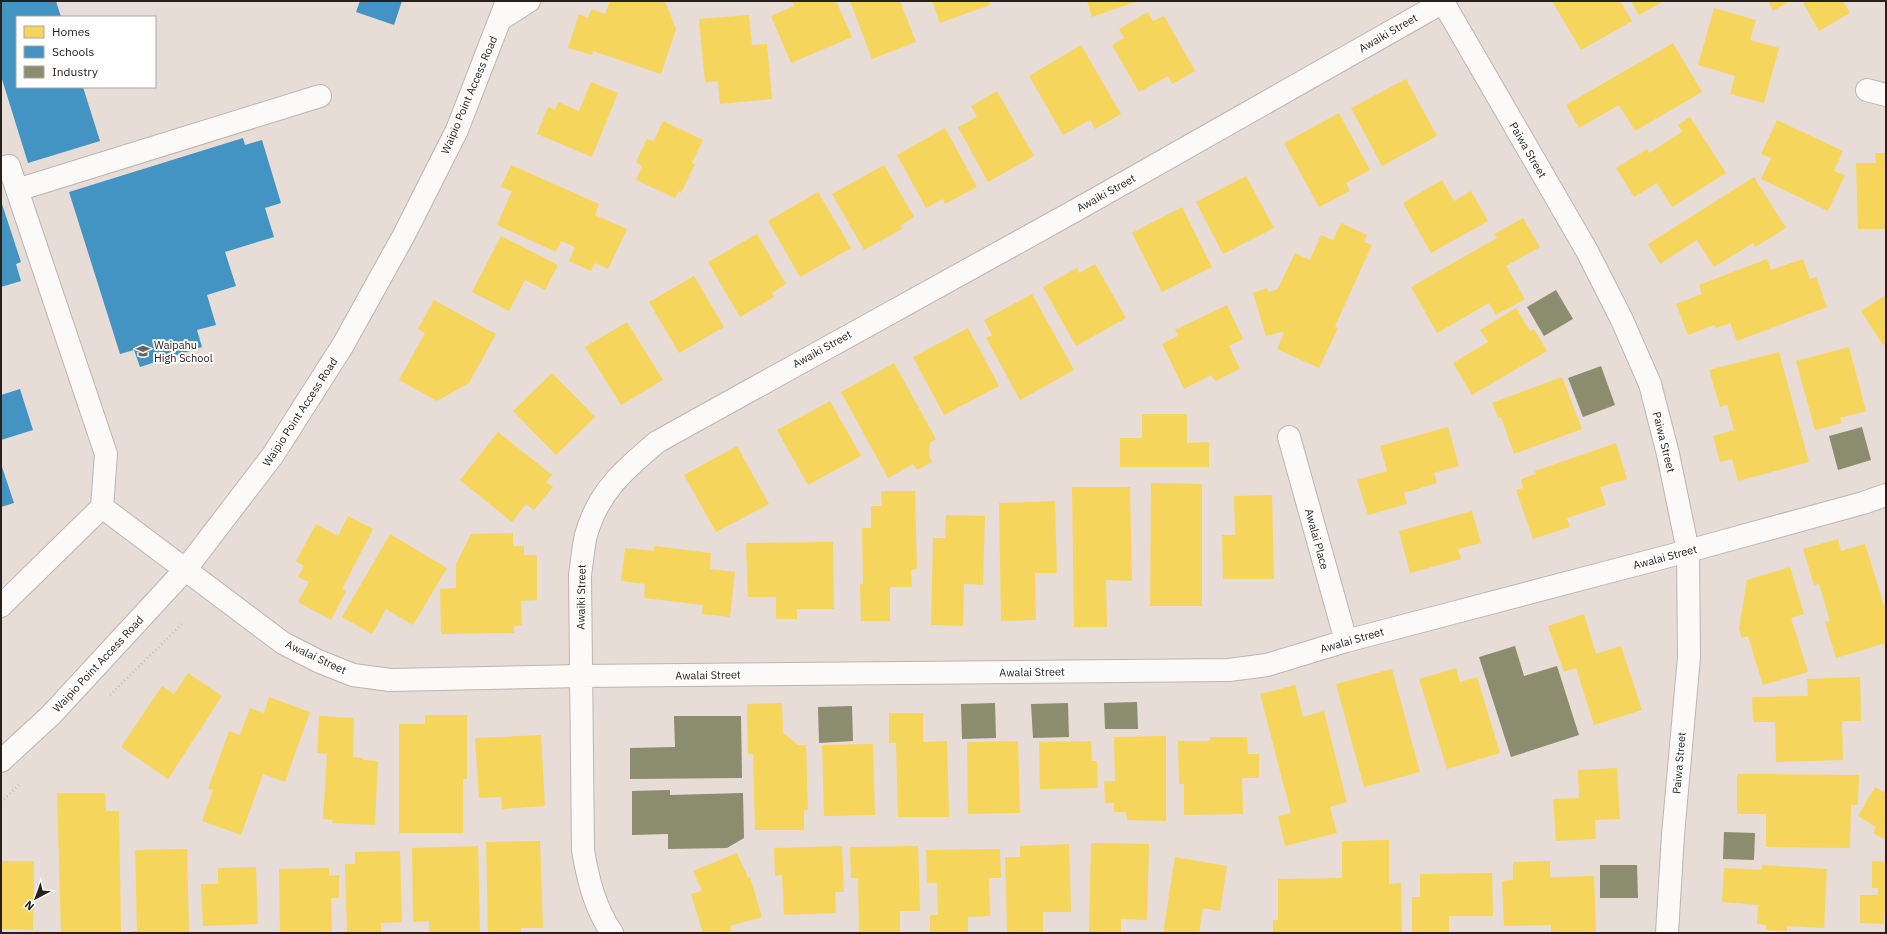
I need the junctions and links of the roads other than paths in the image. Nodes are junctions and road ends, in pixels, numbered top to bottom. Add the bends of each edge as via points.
1 (529, 1) edge
2 (1444, 2) edge
3 (504, 10) edge
4 (320, 96) dead end
5 (1, 168) edge
6 (17, 190) junction
7 (1289, 437) dead end
8 (1886, 495) edge
9 (102, 508) junction
10 (1688, 551) junction
11 (185, 570) junction
12 (1, 606) edge
13 (1346, 641) junction
14 (581, 676) junction
15 (1, 761) edge
16 (612, 933) edge
17 (1667, 933) edge

1 - 3 street
2 - 10 street, Paiwa Street via 1587,251 1622,320 1650,384 1668,454
2 - 14 street, Awaiki Street via 1078,209 657,442 610,485 597,505 586,535 580,574
3 - 11 street, Waipio Point Access Road via 457,130 404,235 343,345 273,454
4 - 6 street
5 - 6 street via 9,166
6 - 9 street via 106,454
7 - 13 street, Awalai Place
8 - 10 street, Awalai Street
9 - 11 street, Awalai Street
9 - 12 street
10 - 13 street, Awalai Street
10 - 17 street, Paiwa Street via 1689,656
11 - 14 street, Awalai Street via 283,643 318,661 354,675 390,680
11 - 15 street, Waipio Point Access Road via 51,715
13 - 14 street, Awalai Street via 1267,665 1229,670
14 - 16 street, Awaiki Street via 583,850 590,886

